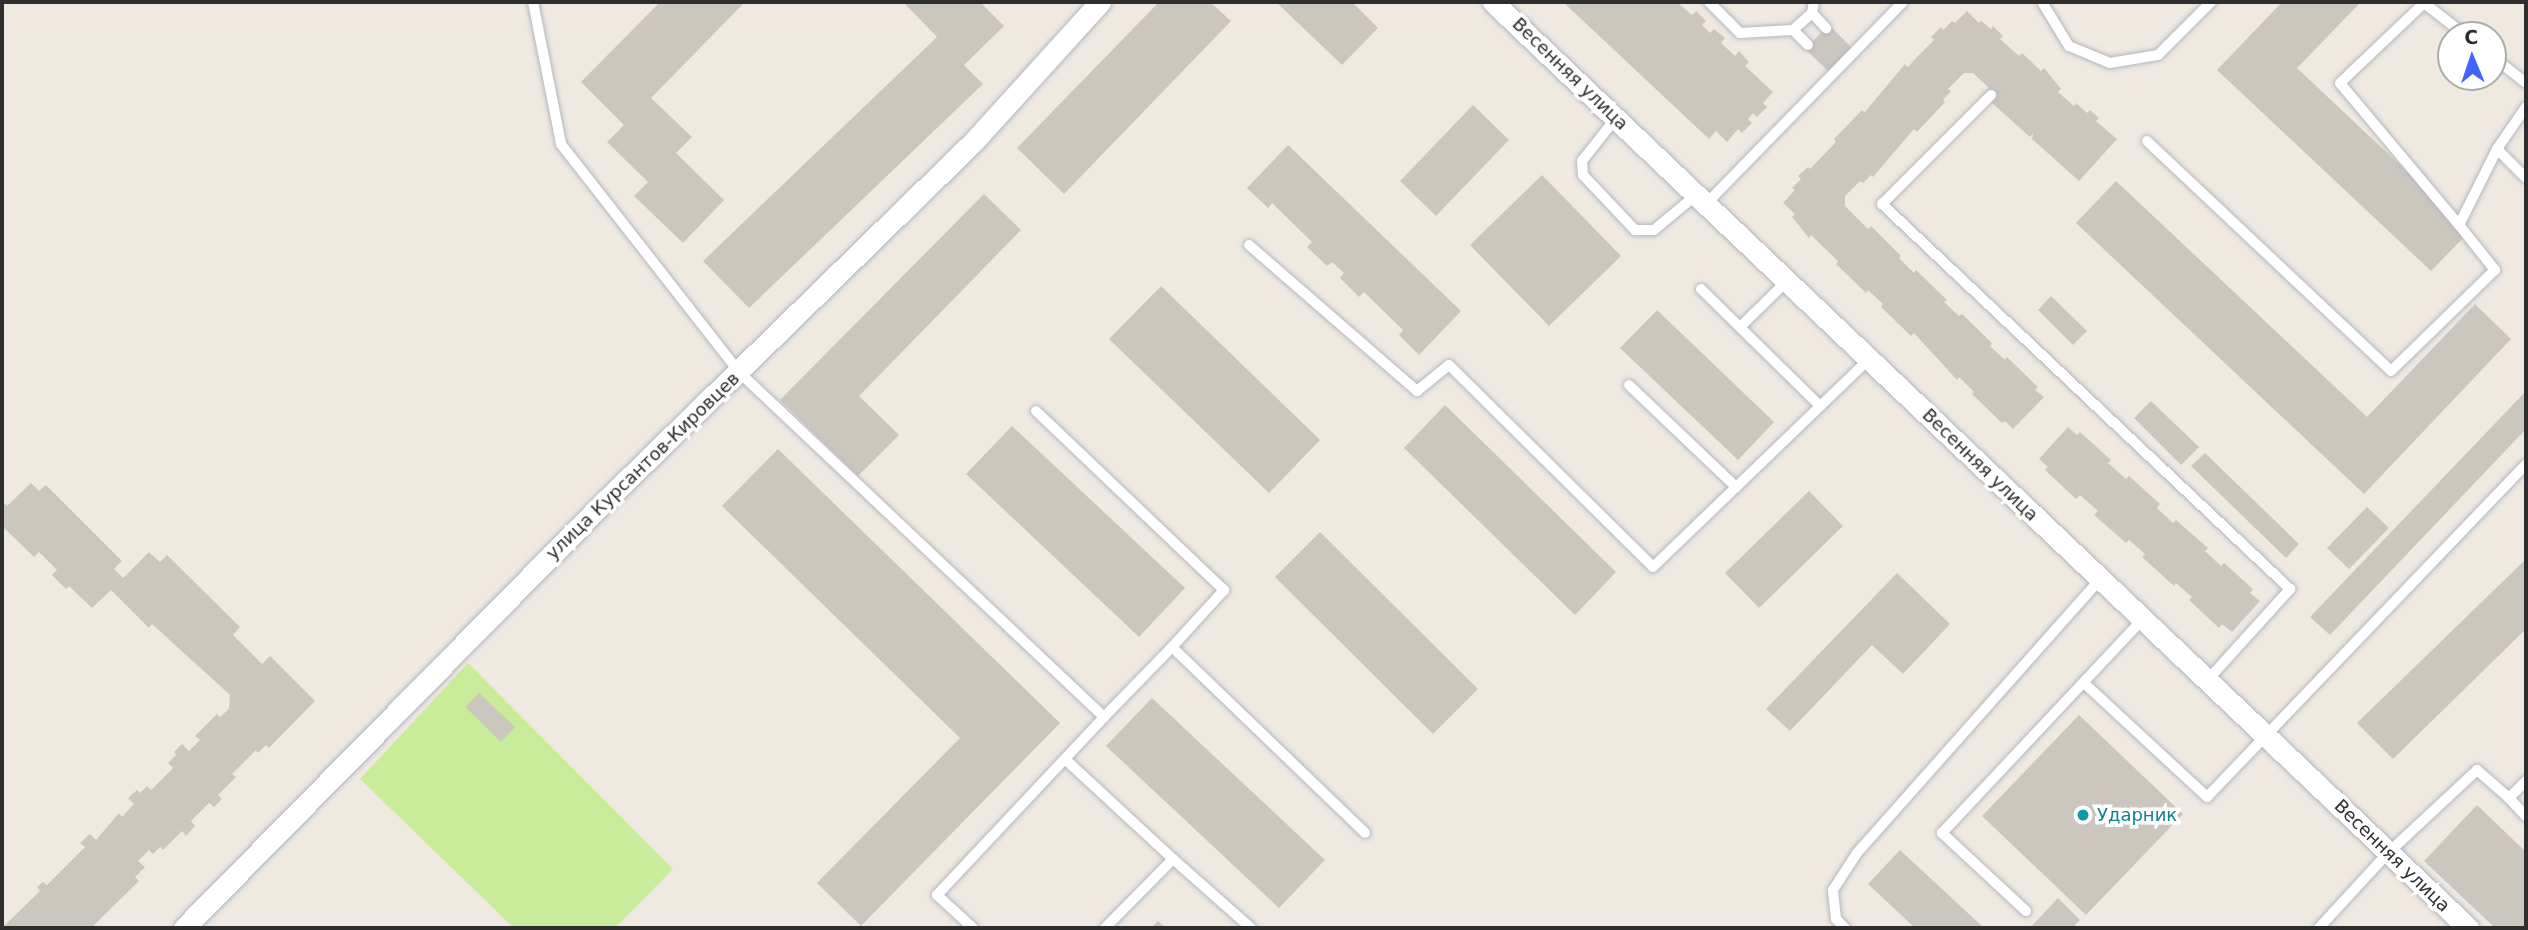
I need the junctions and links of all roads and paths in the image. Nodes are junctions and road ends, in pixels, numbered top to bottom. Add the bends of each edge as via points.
1 (533, 2) edge
2 (1100, 2) edge
3 (1493, 2) edge
4 (1709, 2) edge
5 (1903, 2) edge
6 (2042, 2) edge
7 (2211, 2) edge
8 (1813, 7) edge
9 (2447, 21) edge
10 (1826, 28) dead end
11 (1793, 30) junction
12 (1808, 45) dead end
13 (2507, 68) edge
14 (2526, 83) edge
15 (1991, 95) dead end
16 (2526, 107) edge
17 (1616, 118) junction
18 (2147, 141) dead end
19 (2497, 149) junction
20 (2526, 178) edge
21 (1701, 200) junction
22 (2459, 225) junction
23 (1249, 245) dead end
24 (1787, 281) junction
25 (1701, 289) dead end
26 (1740, 327) junction
27 (1869, 359) junction
28 (740, 373) junction
29 (1629, 385) dead end
30 (1820, 406) junction
31 (1036, 411) dead end
32 (2526, 464) edge
33 (1736, 487) junction
34 (2100, 579) junction
35 (2143, 619) junction
36 (1172, 647) junction
37 (2207, 681) junction
38 (2084, 682) junction
39 (1104, 717) junction
40 (2266, 736) junction
41 (1066, 760) junction
42 (2526, 781) edge
43 (2509, 798) junction
44 (2526, 816) edge
45 (1365, 833) dead end
46 (2389, 853) junction
47 (1173, 859) junction
48 (2026, 911) dead end
49 (184, 928) edge
50 (973, 928) edge
51 (1105, 928) edge
52 (1251, 928) edge
53 (1845, 928) edge
54 (2319, 928) edge
55 (2468, 928) edge

1 - 28 lane via 561,144
2 - 28 street, улица Курсантов-Кировцев via 974,141
3 - 17 street, Весенняя улица
4 - 11 lane via 1740,33
5 - 21 lane
6 - 7 lane via 2069,46 2110,63 2158,55
8 - 10 lane
8 - 11 lane
9 - 22 lane via 2424,3 2340,83
11 - 12 lane
13 - 14 lane
15 - 37 lane via 1882,204 2290,589
16 - 19 lane
17 - 21 street, Весенняя улица
17 - 21 lane via 1582,161 1583,175 1635,230 1654,230
18 - 22 lane via 2391,371 2495,270
19 - 20 lane
19 - 22 lane
21 - 24 street, Весенняя улица
23 - 33 lane via 1417,391 1449,365 1653,567
24 - 26 lane
24 - 27 street, Весенняя улица
25 - 26 lane
26 - 30 lane
27 - 30 lane
27 - 34 street, Весенняя улица
28 - 39 lane
28 - 49 street, улица Курсантов-Кировцев via 595,511
29 - 33 lane
30 - 33 lane
31 - 36 lane via 1224,590
32 - 40 lane
34 - 35 street, Весенняя улица
34 - 53 lane via 1857,853 1833,890 1836,919
35 - 37 street, Весенняя улица
35 - 38 lane
36 - 39 lane
36 - 45 lane
37 - 40 street, Весенняя улица
38 - 40 lane via 2207,797
38 - 48 lane via 1942,833
39 - 41 lane
40 - 46 street, Весенняя улица
41 - 47 lane
41 - 50 lane via 937,895
42 - 43 lane
43 - 44 lane
43 - 46 lane via 2477,770
46 - 54 lane
46 - 55 street, Весенняя улица
47 - 51 lane
47 - 52 lane

